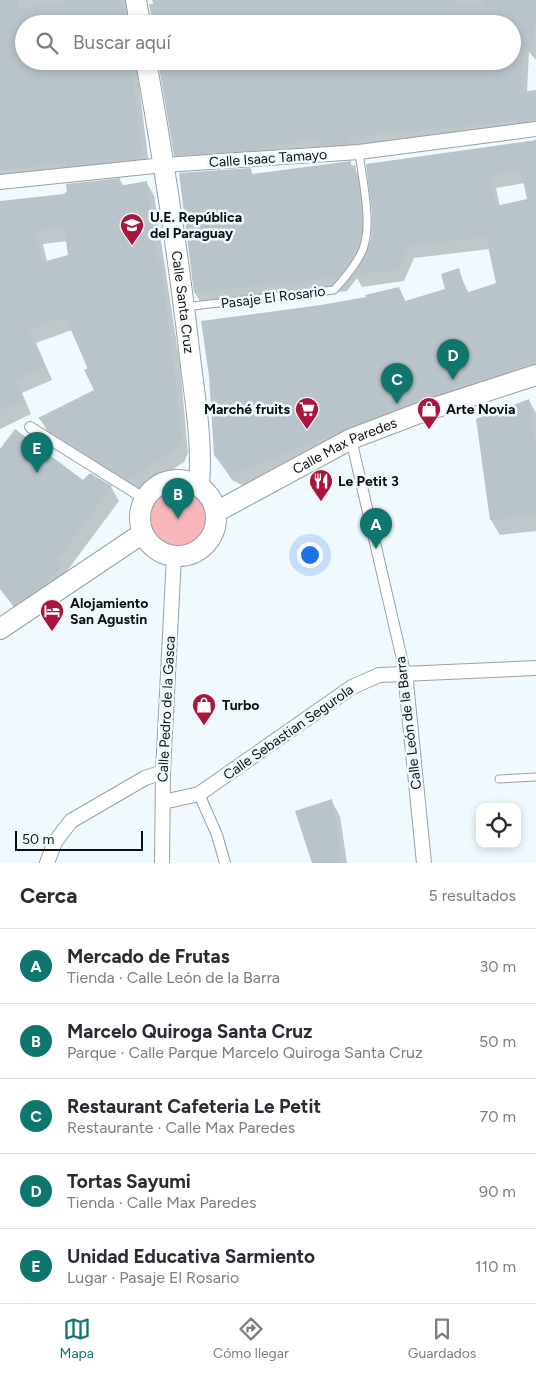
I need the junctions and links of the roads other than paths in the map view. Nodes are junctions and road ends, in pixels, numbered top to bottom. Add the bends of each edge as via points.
1 (136, 0) edge
2 (138, 15) edge
3 (148, 70) edge
4 (536, 129) edge
5 (358, 152) junction
6 (164, 165) junction
7 (0, 182) edge
8 (184, 307) junction
9 (536, 375) edge
10 (30, 427) dead end
11 (351, 439) junction
12 (199, 485) junction
13 (145, 499) junction
14 (216, 512) junction
15 (143, 533) junction
16 (174, 556) junction
17 (2, 623) edge
18 (536, 668) edge
19 (405, 672) junction
20 (163, 772) junction
21 (536, 777) edge
22 (499, 779) dead end
23 (199, 794) junction
24 (163, 802) junction
25 (47, 863) edge
26 (162, 863) edge
27 (225, 863) edge
28 (424, 863) edge

1 - 2 main road
3 - 6 main road, Calle Santa Cruz
4 - 5 street, Calle Isaac Tamayo
5 - 6 street, Calle Isaac Tamayo
5 - 8 lane, Pasaje El Rosario via 367,226 363,248 349,273 334,290
6 - 7 street, Calle Isaac Tamayo
6 - 8 main road, Calle Santa Cruz
8 - 12 main road, Calle Santa Cruz via 200,452
9 - 11 main road, Calle Max Paredes
10 - 13 street
11 - 14 main road, Calle Max Paredes
11 - 19 street, Calle León de la Barra
12 - 13 main road via 184,480 168,480
12 - 14 main road via 207,492
13 - 15 main road via 141,510
14 - 16 main road via 214,532 206,544 194,553
15 - 16 main road via 150,544
15 - 17 main road
16 - 20 street, Calle Pedro de la Gasca
18 - 19 street, Calle Sebastian Segurola
19 - 23 street, Calle Sebastian Segurola via 379,674 352,687
19 - 28 street, Calle León de la Barra
20 - 24 street, Calle Pedro de la Gasca
20 - 25 street via 145,778 72,821 55,842
21 - 22 lane
23 - 24 street, Calle Sebastian Segurola
23 - 27 street
24 - 26 street, Calle Pedro de la Gasca

